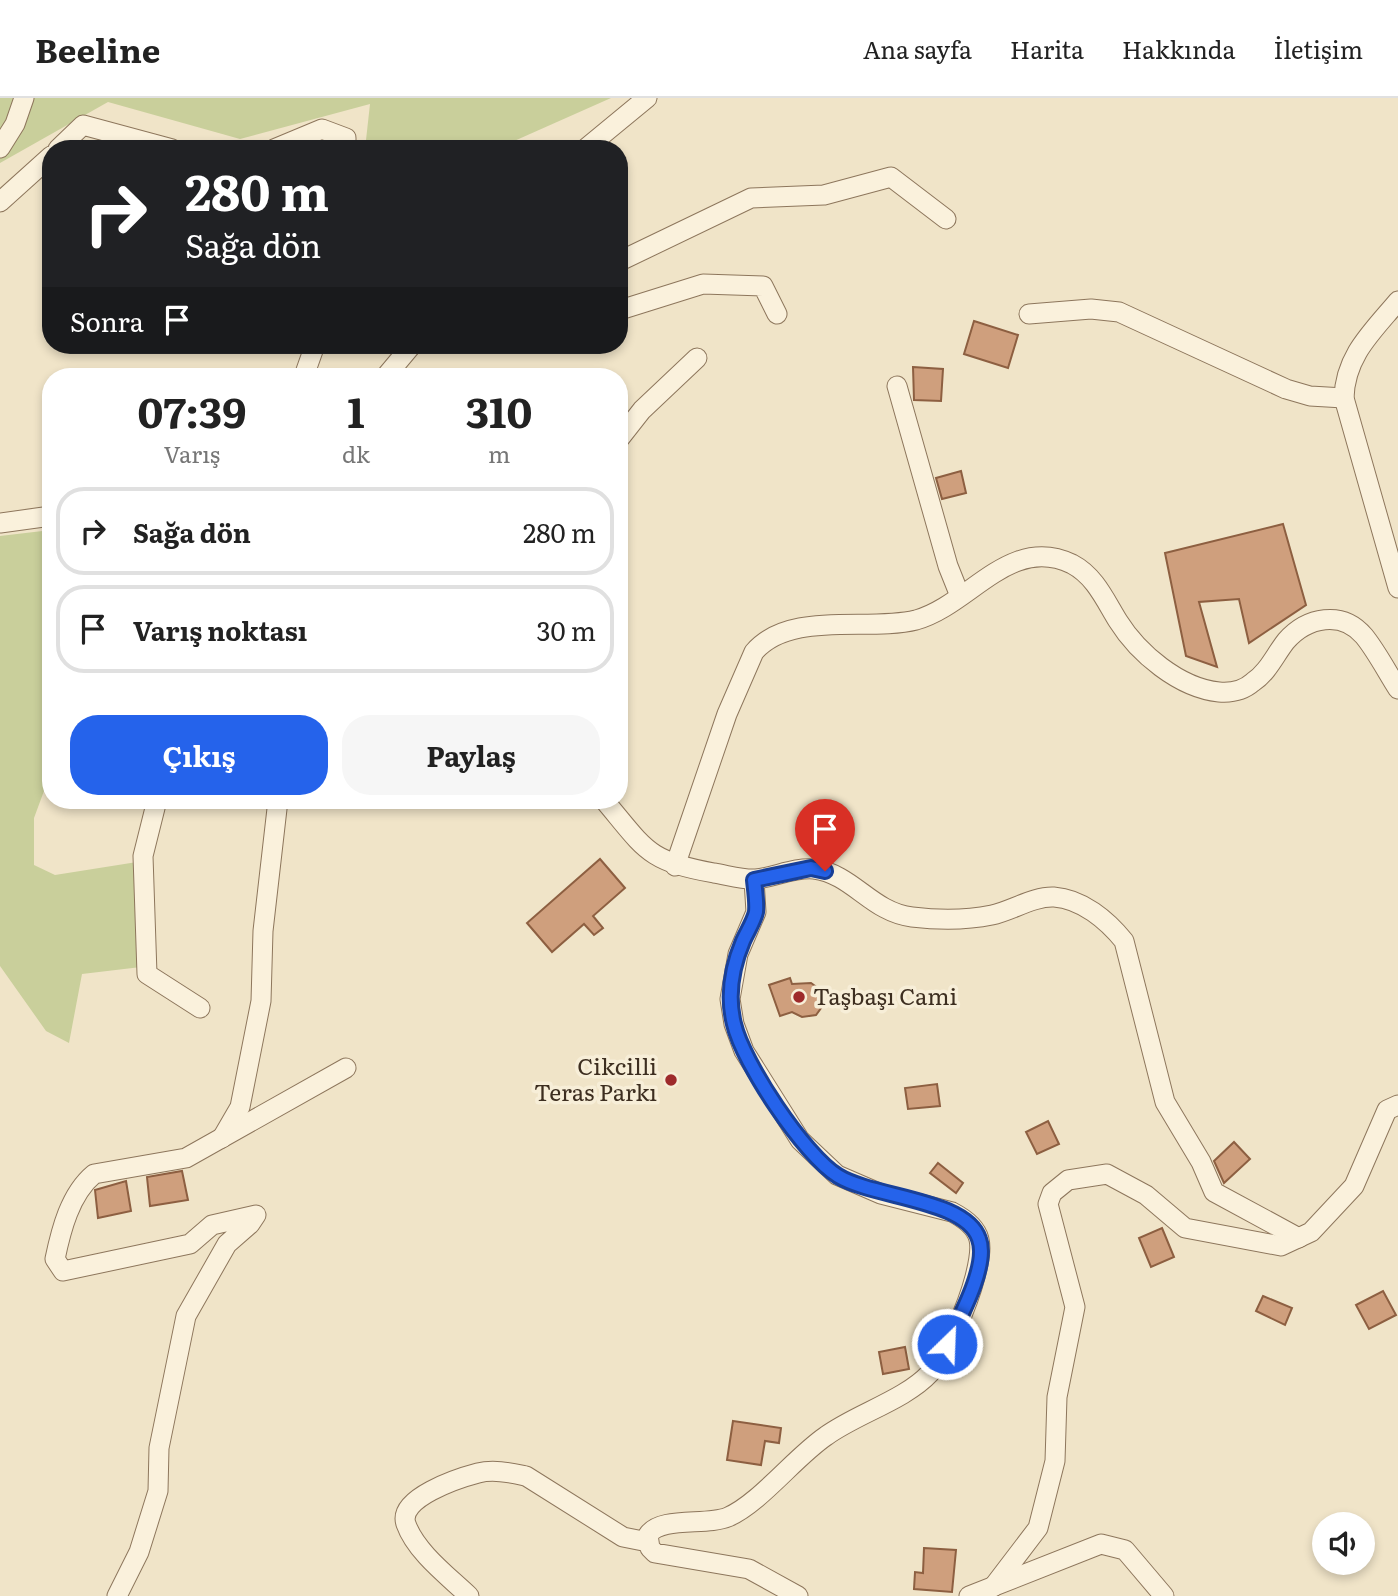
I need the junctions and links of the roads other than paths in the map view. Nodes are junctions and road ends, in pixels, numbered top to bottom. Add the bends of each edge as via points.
1 (24, 98) edge
2 (647, 98) edge
3 (67, 140) edge
4 (139, 140) edge
5 (296, 140) edge
6 (346, 140) edge
7 (596, 140) edge
8 (0, 148) edge
9 (42, 164) edge
10 (0, 202) edge
11 (946, 219) dead end
12 (628, 257) edge
13 (1398, 301) edge
14 (628, 308) edge
15 (777, 314) dead end
16 (1029, 314) dead end
17 (404, 354) edge
18 (697, 358) dead end
19 (393, 368) edge
20 (897, 386) dead end
21 (1344, 398) junction
22 (628, 428) edge
23 (42, 517) edge
24 (0, 523) edge
25 (1398, 588) edge
26 (960, 596) junction
27 (1398, 689) edge
28 (155, 809) edge
29 (277, 809) edge
30 (611, 809) edge
31 (676, 866) junction
32 (754, 880) junction
33 (200, 1009) dead end
34 (346, 1068) dead end
35 (1398, 1105) edge
36 (221, 1139) junction
37 (1299, 1238) junction
38 (648, 1542) junction
39 (993, 1587) junction
40 (117, 1596) edge
41 (469, 1596) edge
42 (798, 1596) edge
43 (969, 1596) edge
44 (1164, 1596) edge

1 - 8 street
2 - 7 street
3 - 4 street via 83,125
5 - 6 street via 322,129
9 - 10 street
11 - 12 street via 891,177 824,195 751,198
13 - 21 street via 1355,352 1348,366
14 - 15 street via 704,284 763,286
16 - 21 street via 1091,309 1119,312 1286,389
17 - 19 street
18 - 22 street
20 - 26 street
21 - 25 street
23 - 24 street
26 - 27 street via 1015,561 1036,556 1056,559 1087,575 1135,644 1152,660 1215,692 1252,684 1300,629 1327,618 1345,621 1364,636
26 - 31 street via 912,621 852,622 779,633 761,644 727,714
28 - 33 street via 143,856 147,974
29 - 36 street via 264,918 261,1000 240,1107
30 - 31 street via 643,847
31 - 32 street
32 - 37 street via 811,868 825,871 888,913 913,917 991,915 1053,897 1091,909 1124,941 1165,1102 1214,1192
32 - 38 street via 756,912 738,954 730,999 744,1051 817,1160 859,1187 964,1218 982,1247 972,1290 944,1351 918,1384 826,1435 744,1508 713,1521 659,1525 652,1529
34 - 36 street
35 - 37 street via 1387,1110 1354,1186 1311,1232
36 - 40 street via 186,1158 94,1174 83,1183 62,1228 55,1259 63,1271 190,1244 212,1225 256,1214 228,1244 187,1316 159,1448 158,1491 139,1552
37 - 39 street via 1281,1246 1185,1228 1146,1195 1107,1174 1068,1180 1052,1193 1048,1204 1075,1307 1057,1397 1055,1461 1038,1528
38 - 41 street via 623,1537 526,1476 478,1473 419,1497 404,1515 420,1547
38 - 42 street via 662,1556 750,1569
39 - 43 street
39 - 44 street via 1101,1544 1125,1550

